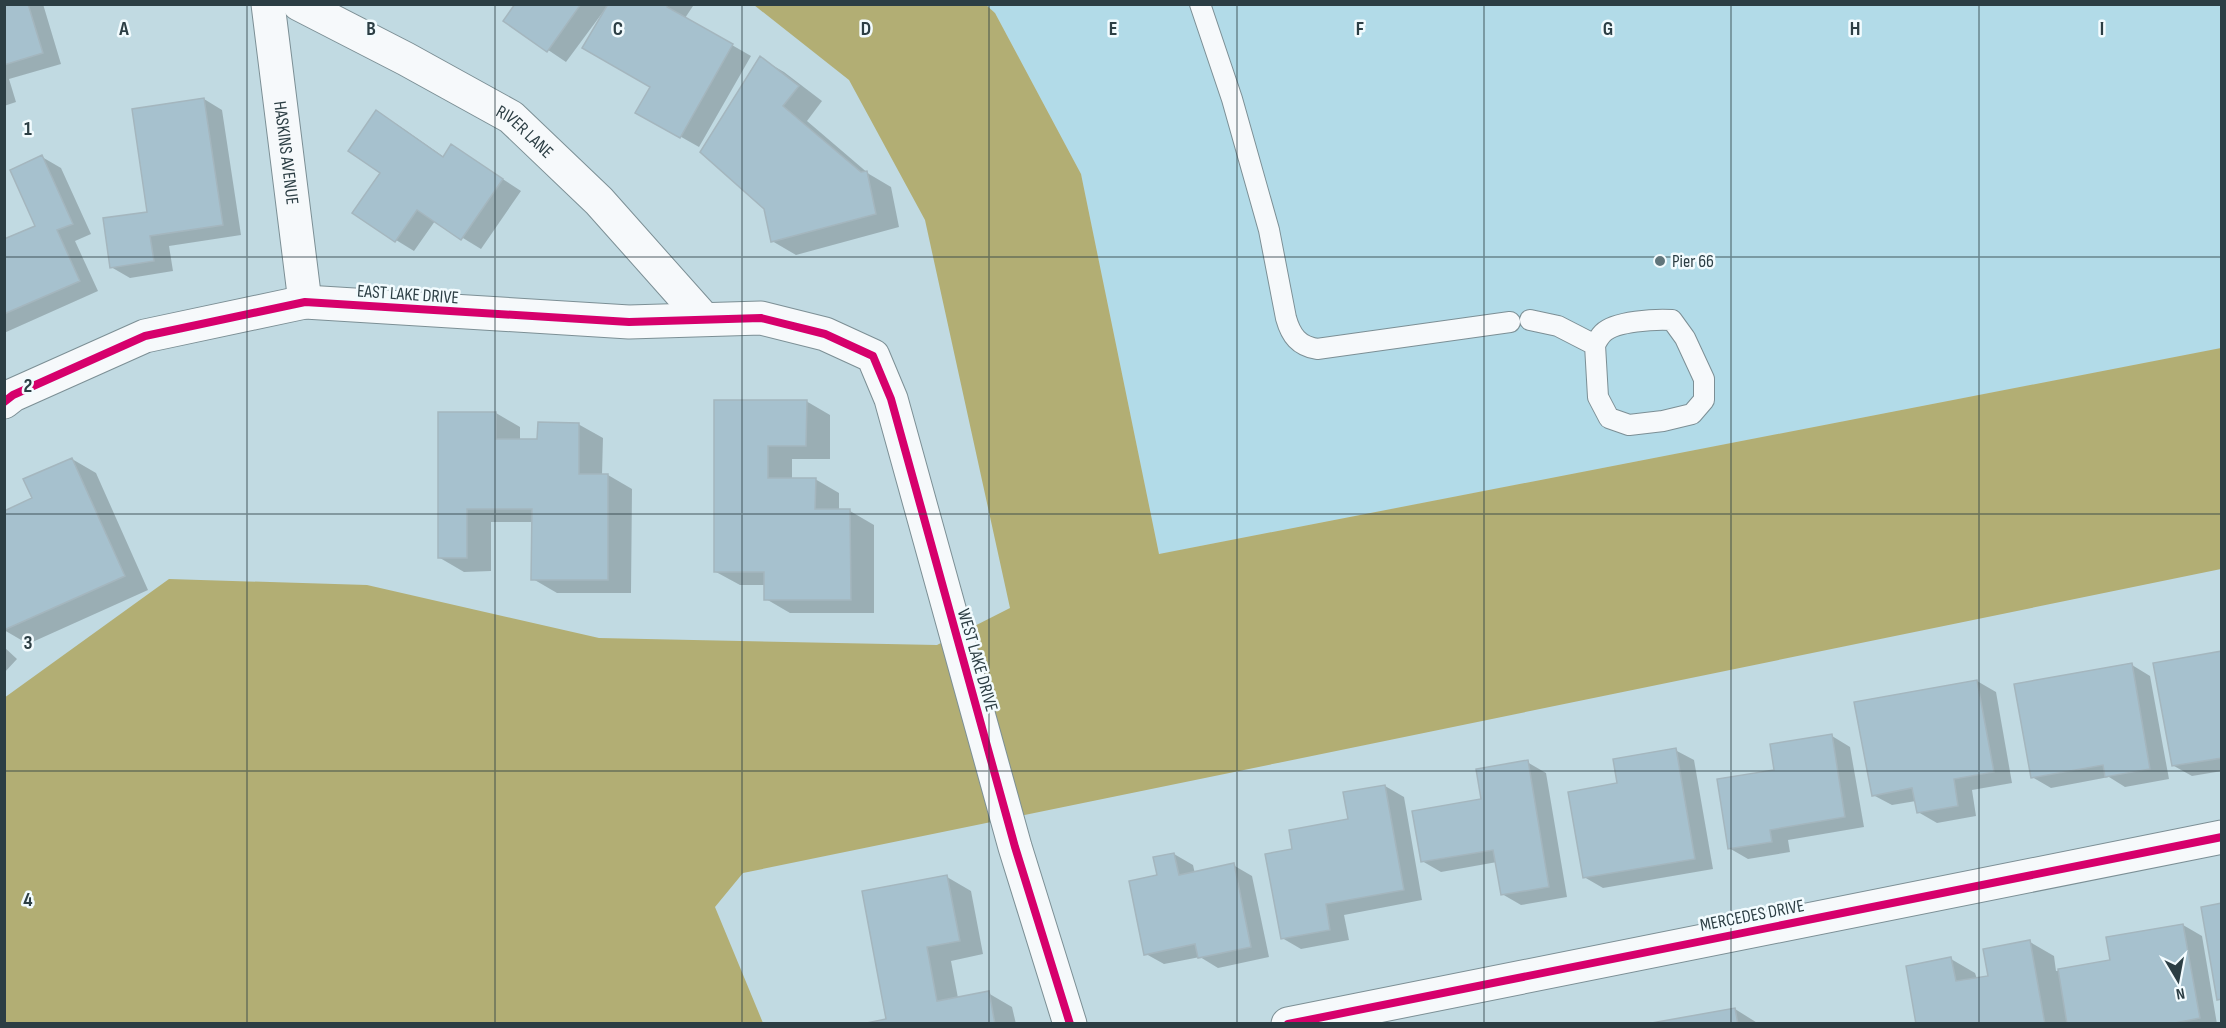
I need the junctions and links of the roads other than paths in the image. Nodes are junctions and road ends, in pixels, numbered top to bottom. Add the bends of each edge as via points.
1 (268, 4) edge
2 (299, 4) edge
3 (1200, 4) edge
4 (305, 302) junction
5 (704, 319) junction
6 (1530, 320) dead end
7 (1509, 322) dead end
8 (825, 334) joint
9 (1595, 345) junction
10 (4, 402) edge
11 (2222, 837) edge
12 (1070, 1023) edge
13 (1288, 1023) edge

1 - 4 street, HASKINS AVENUE
2 - 5 street, RIVER LANE via 511,117 600,201
3 - 7 lane via 1232,99 1269,230 1286,318 1296,340 1317,349
4 - 5 street, EAST LAKE DRIVE via 629,322
4 - 10 street, EAST LAKE DRIVE via 146,336
5 - 8 street, EAST LAKE DRIVE via 761,318
6 - 9 lane via 1571,330
8 - 12 street, WEST LAKE DRIVE via 873,356 894,410 1015,847
9 - 9 lane via 1598,397 1609,418 1629,425 1663,421 1692,414 1704,400 1704,379 1672,320 1652,319 1618,326 1604,331
11 - 13 street, MERCEDES DRIVE

